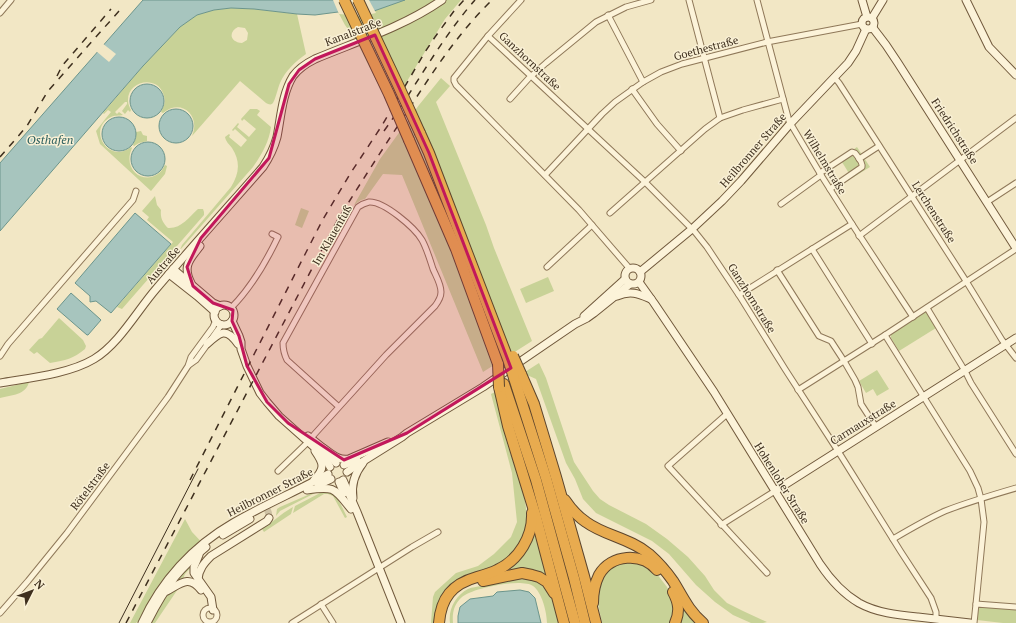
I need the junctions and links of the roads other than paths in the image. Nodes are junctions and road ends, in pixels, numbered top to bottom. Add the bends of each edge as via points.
1 (11, 0) edge
2 (344, 0) edge
3 (358, 0) edge
4 (442, 0) edge
5 (521, 0) edge
6 (651, 0) edge
7 (689, 0) edge
8 (757, 0) edge
9 (862, 0) edge
10 (883, 0) edge
11 (966, 0) edge
12 (0, 13) edge
13 (608, 15) junction
14 (870, 18) junction
15 (867, 27) junction
16 (488, 36) junction
17 (768, 42) junction
18 (705, 58) junction
19 (1016, 75) edge
20 (531, 76) junction
21 (834, 77) junction
22 (643, 82) junction
23 (632, 89) junction
24 (285, 97) joint
25 (510, 99) dead end
26 (783, 99) junction
27 (720, 118) junction
28 (1016, 118) edge
29 (790, 124) junction
30 (588, 129) junction
31 (880, 146) junction
32 (681, 151) junction
33 (859, 159) junction
34 (960, 160) junction
35 (820, 174) junction
36 (545, 175) junction
37 (646, 182) junction
38 (1016, 183) edge
39 (830, 189) junction
40 (136, 192) dead end
41 (912, 197) junction
42 (987, 202) junction
43 (781, 204) dead end
44 (610, 213) dead end
45 (852, 224) junction
46 (592, 225) junction
47 (692, 229) junction
48 (272, 234) dead end
49 (859, 236) junction
50 (201, 238) junction
51 (1016, 248) edge
52 (812, 249) junction
53 (547, 267) dead end
54 (630, 269) junction
55 (777, 270) junction
56 (171, 272) junction
57 (640, 272) junction
58 (628, 281) junction
59 (966, 281) junction
60 (639, 282) junction
61 (193, 286) junction
62 (739, 295) junction
63 (614, 298) junction
64 (652, 300) junction
65 (220, 306) junction
66 (231, 308) junction
67 (927, 308) junction
68 (214, 312) junction
69 (913, 317) junction
70 (224, 322) junction
71 (575, 324) junction
72 (885, 335) junction
73 (1016, 338) edge
74 (207, 344) junction
75 (872, 344) junction
76 (1006, 344) junction
77 (240, 347) junction
78 (0, 356) edge
79 (1016, 358) edge
80 (844, 361) junction
81 (188, 366) junction
82 (965, 371) junction
83 (518, 376) junction
84 (0, 383) edge
85 (502, 386) junction
86 (798, 390) junction
87 (924, 397) junction
88 (338, 407) junction
89 (727, 414) junction
90 (876, 427) junction
91 (407, 433) junction
92 (310, 441) junction
93 (390, 441) junction
94 (323, 448) junction
95 (838, 451) junction
96 (1016, 454) edge
97 (365, 460) junction
98 (346, 468) junction
99 (278, 471) dead end
100 (331, 471) junction
101 (341, 481) junction
102 (311, 483) junction
103 (1016, 488) edge
104 (307, 490) junction
105 (776, 491) junction
106 (562, 496) junction
107 (530, 499) junction
108 (981, 499) junction
109 (259, 504) dead end
110 (354, 510) junction
111 (269, 518) dead end
112 (721, 525) junction
113 (438, 532) dead end
114 (893, 539) junction
115 (201, 551) junction
116 (187, 557) junction
117 (379, 568) junction
118 (767, 573) dead end
119 (198, 579) junction
120 (165, 592) junction
121 (321, 604) junction
122 (560, 604) junction
123 (976, 604) junction
124 (1016, 607) edge
125 (210, 609) junction
126 (593, 611) junction
127 (0, 613) edge
128 (936, 619) junction
129 (215, 622) edge
130 (142, 623) edge
131 (147, 623) edge
132 (292, 623) edge
133 (333, 623) edge
134 (401, 623) edge
135 (439, 623) edge
136 (446, 623) edge
137 (564, 623) edge
138 (575, 623) edge
139 (585, 623) edge
140 (596, 623) edge
141 (675, 623) edge
142 (703, 623) edge
143 (970, 623) edge
144 (974, 623) edge

1 - 12 street
2 - 85 highway, bridge via 389,94 456,249 498,364
3 - 83 highway, bridge via 432,160 487,304
4 - 24 main road, Kanalstraße via 411,20 306,64 293,76
5 - 16 street
6 - 13 street
7 - 18 street
8 - 17 street, Wilhelmstraße
9 - 14 main road
10 - 14 main road, Heilbronner Straße
11 - 19 main road via 989,47
13 - 20 street via 588,28
13 - 22 street
14 - 15 main road via 874,22
14 - 15 main road, Heilbronner Straße via 863,20
15 - 17 street, Goethestraße
15 - 21 main road, Heilbronner Straße via 856,51
15 - 34 main road, Friedrichstraße via 886,45
16 - 20 street, Ganzhornstraße
16 - 36 street via 454,78 456,86
17 - 18 street, Goethestraße
17 - 26 street, Wilhelmstraße
18 - 22 street, Goethestraße via 661,72
18 - 27 street
20 - 25 street
20 - 30 street, Ganzhornstraße
21 - 29 main road, Heilbronner Straße
21 - 31 street, Lerchenstraße
22 - 23 street, Goethestraße
23 - 30 street, Goethestraße
23 - 32 street via 657,124
24 - 50 main road, Austraße via 277,138 269,158
26 - 27 street
26 - 29 street, Wilhelmstraße
27 - 32 street
28 - 34 street
29 - 35 street, Wilhelmstraße
29 - 47 main road, Heilbronner Straße via 722,201
30 - 36 street, Goethestraße
30 - 37 street, Ganzhornstraße
31 - 33 street
31 - 41 street, Lerchenstraße
32 - 37 street
33 - 35 street via 852,152
33 - 39 street via 862,167
34 - 41 street
34 - 42 main road, Friedrichstraße
35 - 39 street, Wilhelmstraße
35 - 43 street
36 - 46 street
37 - 44 street
37 - 47 street, Ganzhornstraße
38 - 42 street
39 - 45 street, Wilhelmstraße
40 - 78 street via 133,200
41 - 49 street
41 - 59 street, Lerchenstraße
42 - 51 main road, Friedrichstraße
45 - 49 street, Wilhelmstraße
45 - 52 street
46 - 53 street
46 - 54 street
47 - 57 main road, Heilbronner Straße
47 - 62 street, Ganzhornstraße
48 - 66 street via 278,237 266,262
49 - 69 street, Wilhelmstraße
50 - 56 main road, Austraße
50 - 61 main road via 187,267 187,274
51 - 59 street
52 - 55 street
52 - 75 street
54 - 57 main road
54 - 58 main road via 626,273
55 - 62 street
55 - 80 street via 819,336 831,341
56 - 61 main road
56 - 68 main road
56 - 84 main road, Austraße via 107,349 93,359 67,370
57 - 60 main road
58 - 60 main road via 635,284
58 - 63 main road
58 - 71 main road
59 - 67 street
59 - 76 street, Lerchenstraße
60 - 64 main road, Hohenloher Straße
61 - 65 main road
62 - 86 street, Ganzhornstraße
63 - 64 main road via 632,292
63 - 71 main road
64 - 89 main road, Hohenloher Straße
65 - 66 main road via 227,305
65 - 68 main road
66 - 70 main road via 234,315
67 - 69 street
67 - 82 street
68 - 70 main road via 214,316
69 - 72 street
70 - 74 street, Rötelstraße
70 - 77 main road via 234,333
70 - 81 street, Rötelstraße via 213,327 191,357
71 - 91 main road via 483,387
72 - 75 street
72 - 87 street
73 - 76 main road, Carmauxstraße
74 - 77 main road via 223,333 233,338
74 - 81 street, Rötelstraße via 196,360
75 - 80 street
76 - 79 street, Lerchenstraße
76 - 82 main road, Carmauxstraße
77 - 92 main road via 246,366 260,393 279,416
80 - 86 street
80 - 90 street via 855,380 861,404
81 - 127 street, Rötelstraße via 76,521
82 - 87 main road, Carmauxstraße
82 - 96 street
83 - 106 highway via 534,404
83 - 139 highway
85 - 107 highway via 508,426
85 - 138 highway via 536,480
86 - 95 street, Ganzhornstraße
87 - 90 main road, Carmauxstraße
87 - 108 street via 970,471
88 - 88 street, Im Klauenfuß via 435,306 441,291 417,232 376,203 369,202 358,207 283,343 287,360
88 - 92 street, Im Klauenfuß
89 - 105 main road, Hohenloher Straße
89 - 112 street via 668,466
90 - 95 main road, Carmauxstraße
91 - 93 main road
91 - 97 main road
92 - 94 main road
92 - 99 street, Im Klauenfuß
92 - 100 main road via 324,456
92 - 102 main road via 322,462 320,473
93 - 94 main road via 344,460
93 - 98 main road
94 - 100 main road
95 - 105 main road, Carmauxstraße
95 - 114 street, Ganzhornstraße
97 - 98 main road
97 - 110 main road via 352,486
98 - 100 main road via 342,464
98 - 101 main road via 346,478
100 - 101 main road via 334,482
100 - 102 main road, Heilbronner Straße
100 - 104 main road, Heilbronner Straße
101 - 110 main road
102 - 116 main road, Heilbronner Straße via 233,523
103 - 108 street
104 - 110 main road via 332,489
104 - 115 main road, Heilbronner Straße via 236,527
105 - 112 street, Carmauxstraße
105 - 128 main road, Hohenloher Straße via 827,574 849,596 879,611
106 - 126 highway
106 - 142 highway via 574,512 587,523 625,539 647,552 666,572 691,610
107 - 122 highway
107 - 135 highway via 532,520 524,546 508,564 498,570 466,580 455,587 445,598
108 - 114 street via 944,512
108 - 123 street via 984,522
109 - 116 main road via 217,528
110 - 117 main road
111 - 119 main road via 211,556 203,564
112 - 118 street
113 - 117 street
114 - 128 street, Ganzhornstraße via 930,598
115 - 119 main road via 194,567
115 - 120 main road, Heilbronner Straße via 174,578
116 - 130 main road, Heilbronner Straße via 162,586
117 - 121 street
117 - 134 main road
119 - 125 main road via 211,597
120 - 125 main road via 180,582 195,583 207,598
120 - 131 main road, Heilbronner Straße
121 - 132 street
121 - 133 street
122 - 136 highway via 547,582 522,573 487,580 457,592 447,610
122 - 137 highway
123 - 124 street
123 - 144 street
125 - 129 street via 215,612
125 - 129 street via 203,617 208,622
126 - 140 highway
126 - 141 highway via 599,574 618,560 638,558 654,566 673,592 678,605
128 - 143 main road, Hohenloher Straße

